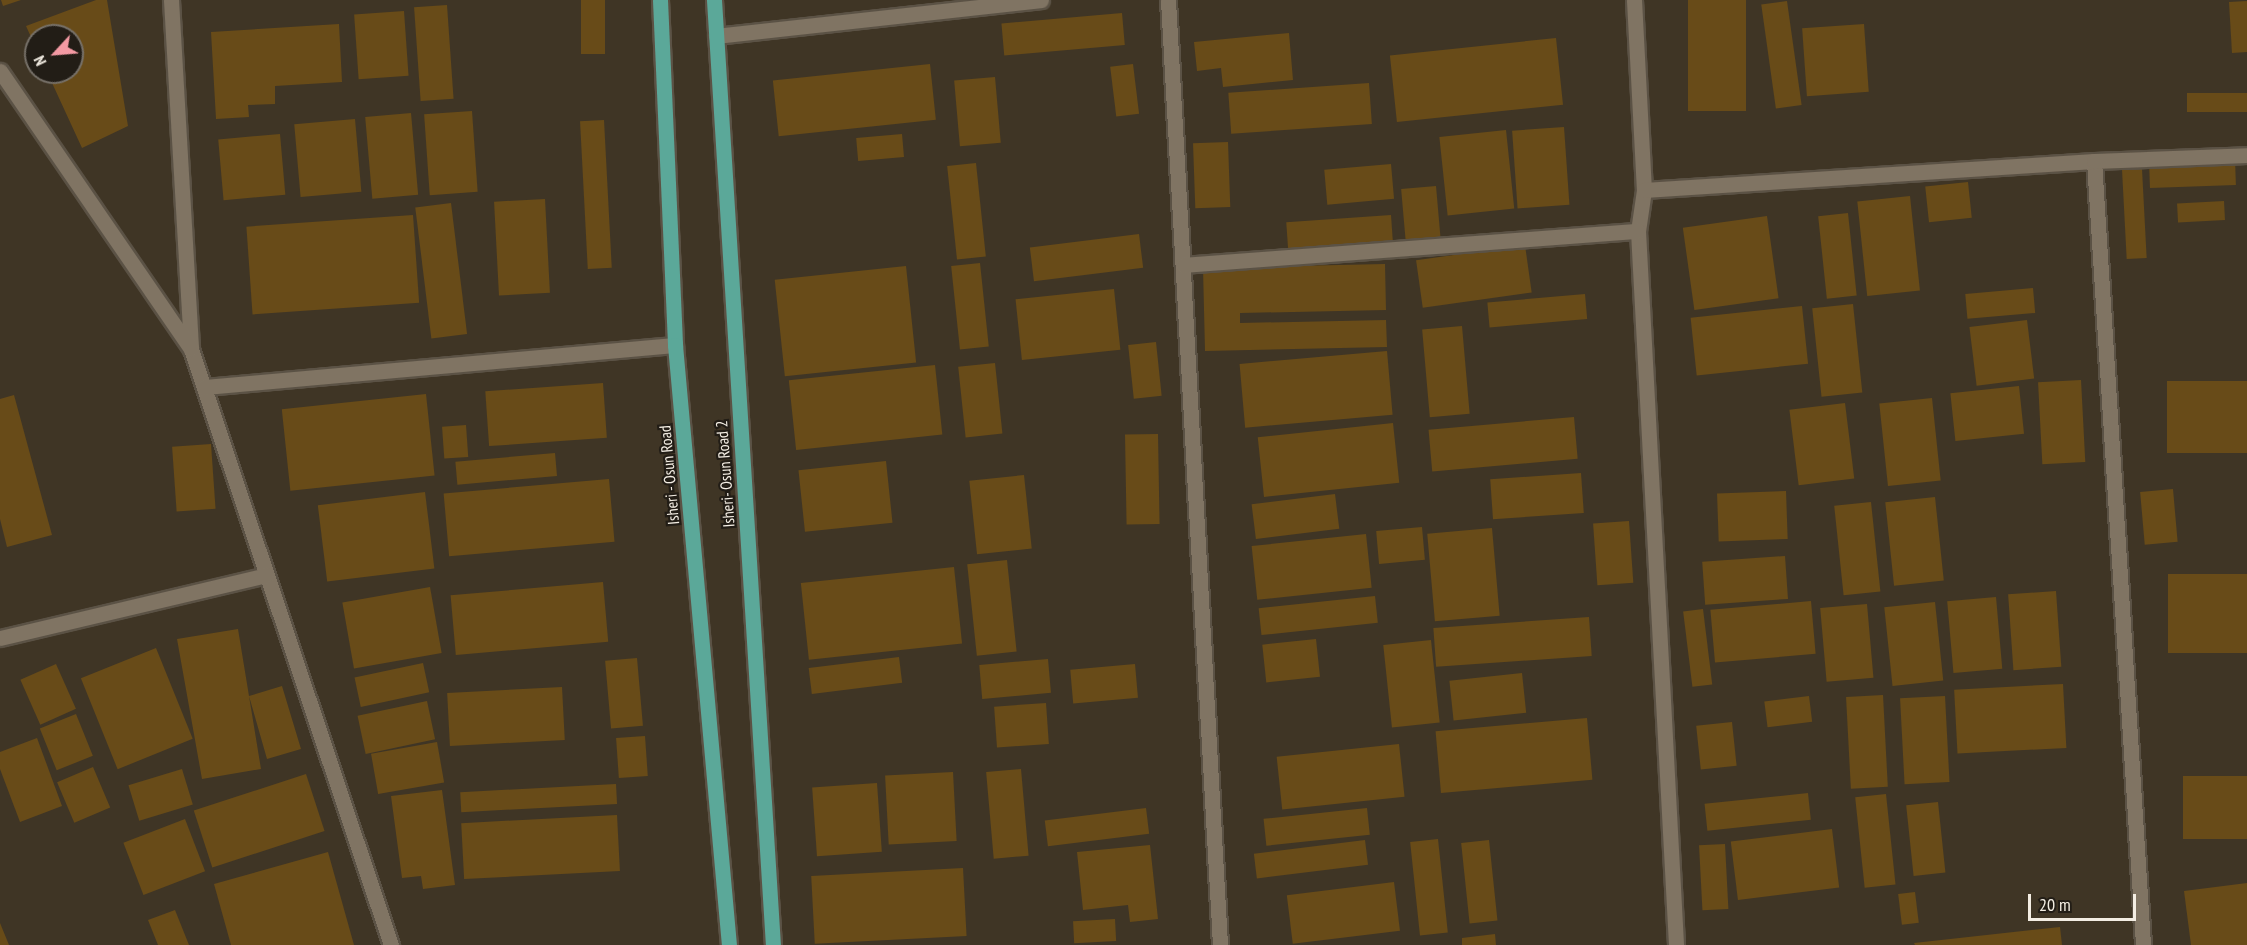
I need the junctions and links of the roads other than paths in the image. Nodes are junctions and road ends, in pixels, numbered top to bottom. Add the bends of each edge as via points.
1 (171, 0) edge
2 (660, 0) edge
3 (714, 0) edge
4 (1041, 0) edge
5 (1168, 0) edge
6 (1634, 0) edge
7 (716, 36) junction
8 (2, 81) edge
9 (2247, 154) edge
10 (2094, 161) junction
11 (1644, 190) junction
12 (1638, 231) junction
13 (1183, 265) junction
14 (675, 345) junction
15 (191, 349) junction
16 (204, 387) junction
17 (266, 575) junction
18 (0, 638) edge
19 (391, 945) edge
20 (729, 945) edge
21 (773, 945) edge
22 (1220, 945) edge
23 (1676, 945) edge
24 (2144, 945) edge

1 - 15 street
2 - 14 main road, Isheri - Osun Road
3 - 7 main road, Isheri- Osun Road 2
4 - 7 street
5 - 13 street
6 - 11 street
7 - 21 main road, Isheri- Osun Road 2
8 - 15 street
9 - 10 street
10 - 11 street
10 - 24 street
11 - 12 street
12 - 13 street
12 - 23 street
13 - 22 street
14 - 16 street
14 - 20 main road, Isheri - Osun Road
15 - 16 street
16 - 17 street
17 - 18 street
17 - 19 street

